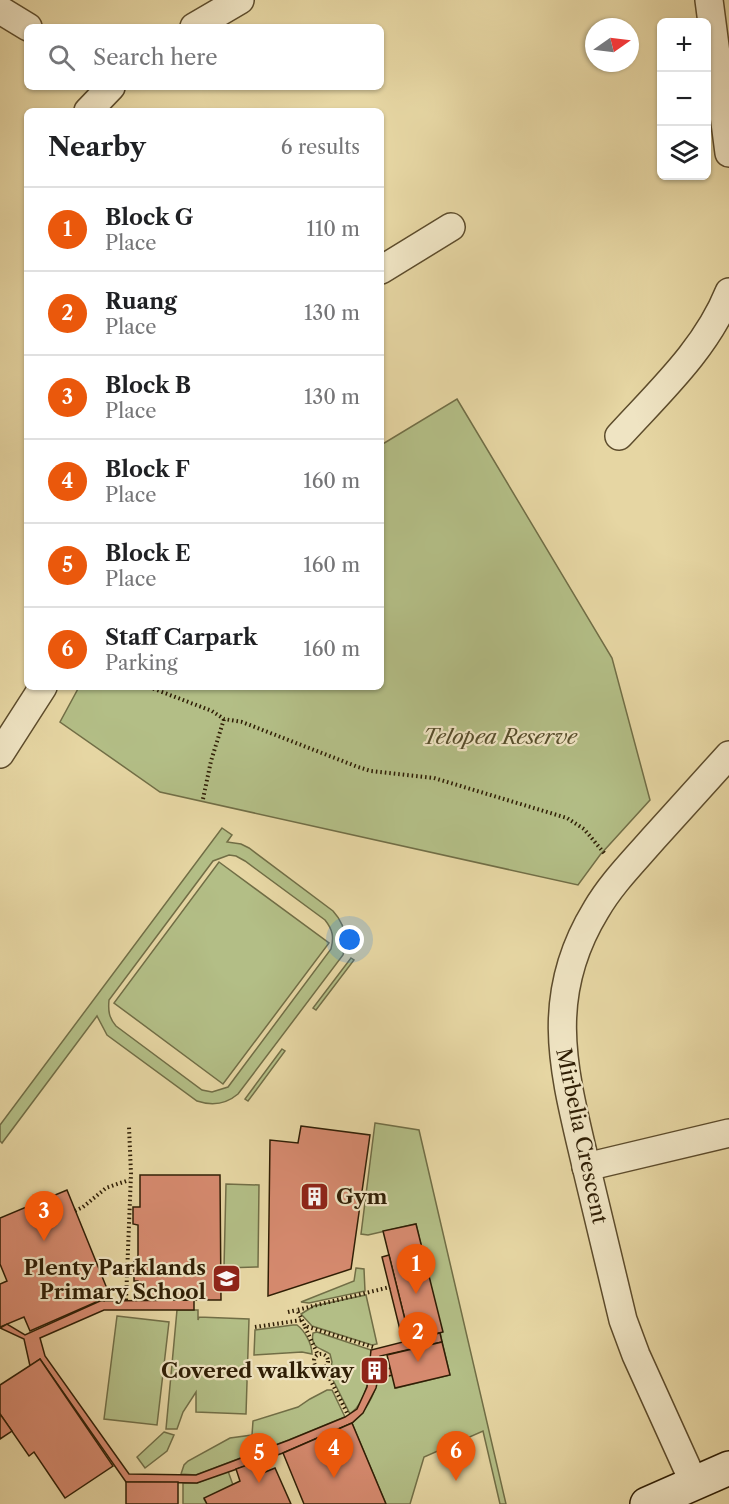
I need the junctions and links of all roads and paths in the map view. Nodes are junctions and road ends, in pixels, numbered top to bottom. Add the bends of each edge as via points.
1 (240, 0) edge
2 (709, 0) edge
3 (0, 10) edge
4 (199, 24) edge
5 (24, 25) edge
6 (729, 153) edge
7 (451, 227) dead end
8 (384, 268) edge
9 (729, 292) edge
10 (619, 436) dead end
11 (41, 690) edge
12 (157, 690) edge
13 (224, 719) junction
14 (0, 754) edge
15 (729, 755) edge
16 (203, 799) dead end
17 (605, 854) dead end
18 (129, 1127) dead end
19 (729, 1133) edge
20 (586, 1167) junction
21 (129, 1180) junction
22 (75, 1211) dead end
23 (390, 1287) dead end
24 (126, 1300) dead end
25 (297, 1310) junction
26 (288, 1312) dead end
27 (302, 1320) junction
28 (305, 1326) junction
29 (255, 1327) dead end
30 (373, 1347) dead end
31 (318, 1355) junction
32 (324, 1367) junction
33 (348, 1416) dead end
34 (729, 1468) edge
35 (694, 1483) junction
36 (647, 1504) edge

1 - 4 street
2 - 6 street
3 - 5 street
7 - 8 street
9 - 10 street via 699,346
11 - 14 street
12 - 13 path
13 - 16 path
13 - 17 path via 242,722 371,771 434,778 567,818 584,829
15 - 20 street, Mirbelia Crescent via 612,885 575,953 563,1007 562,1050
18 - 21 path
19 - 20 street
20 - 35 street, Mirbelia Crescent via 627,1336
21 - 22 path via 106,1188
21 - 24 path
23 - 25 path
25 - 26 path
25 - 27 path
27 - 28 path
27 - 29 path
28 - 30 path
28 - 31 path
31 - 32 path via 315,1364
31 - 32 path via 327,1357
32 - 33 path
34 - 35 street
35 - 36 street

